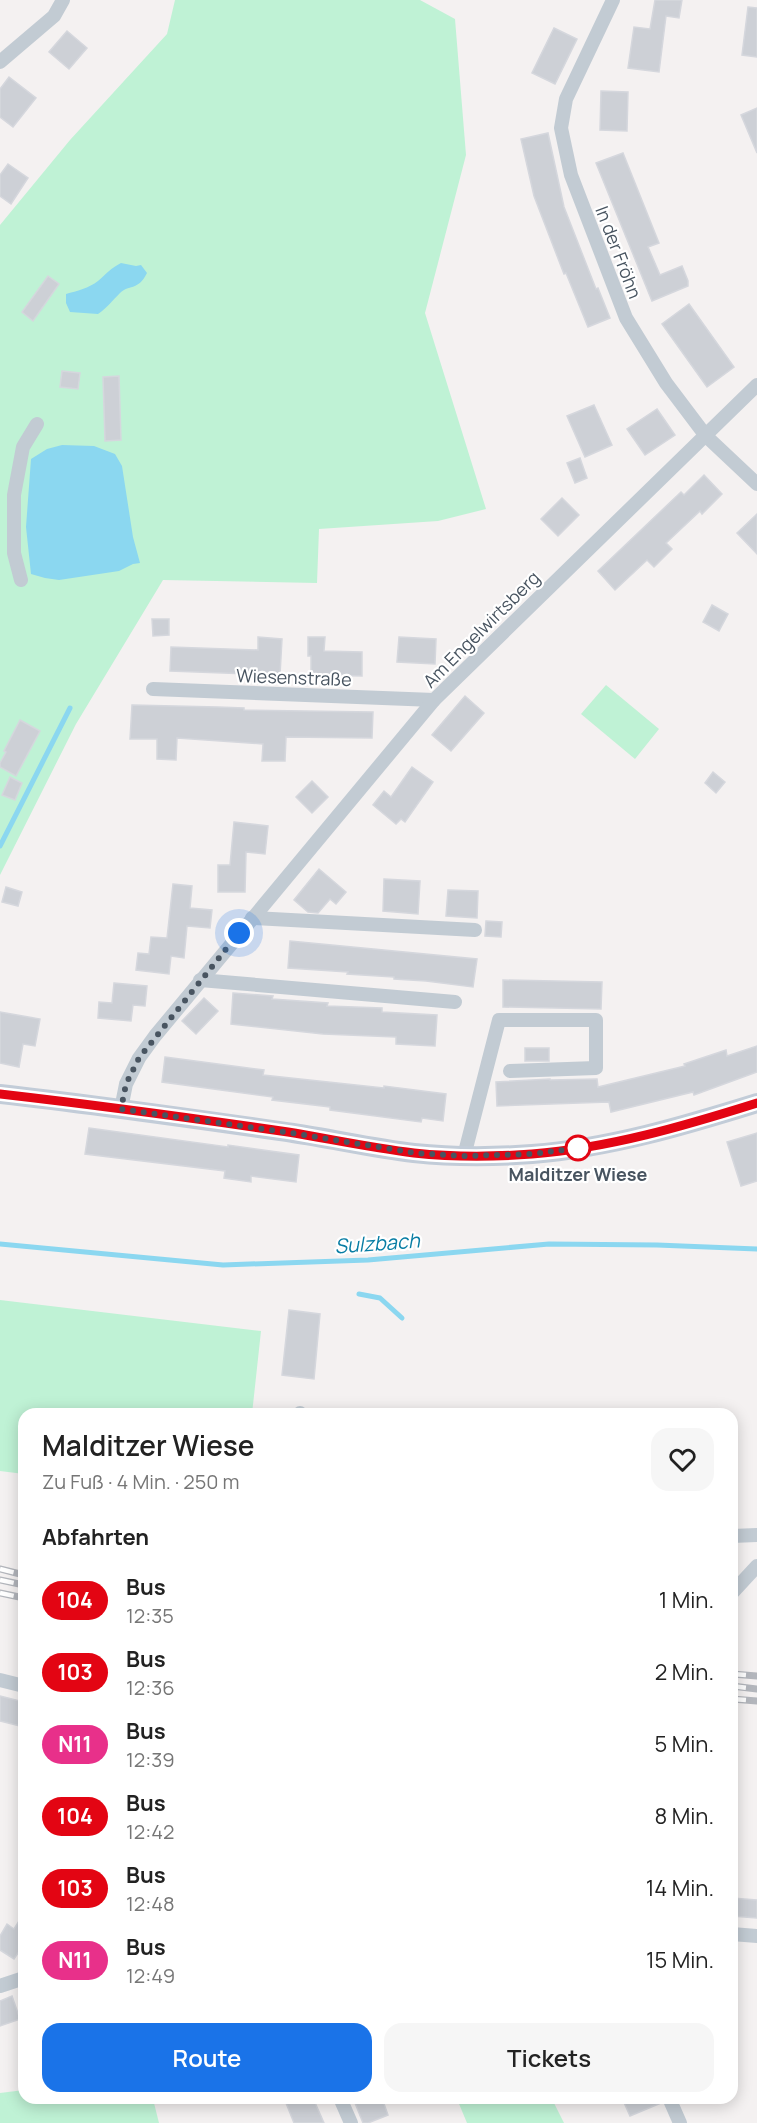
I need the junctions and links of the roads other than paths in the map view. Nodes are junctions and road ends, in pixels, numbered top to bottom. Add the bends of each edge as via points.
1 (63, 0) edge
2 (613, 0) edge
3 (0, 62) edge
4 (757, 385) edge
5 (37, 424) dead end
6 (706, 436) junction
7 (757, 484) edge
8 (21, 580) dead end
9 (153, 689) dead end
10 (435, 700) junction
11 (252, 918) junction
12 (475, 930) dead end
13 (200, 980) junction
14 (455, 1002) dead end
15 (510, 1071) dead end
16 (0, 1094) edge
17 (757, 1103) edge
18 (121, 1109) junction
19 (464, 1156) junction
20 (757, 1535) edge
21 (738, 1536) edge
22 (757, 1566) edge
23 (738, 1587) edge
24 (0, 1680) edge
25 (18, 1684) edge
26 (738, 1934) edge
27 (757, 1936) edge
28 (18, 1980) edge
29 (0, 1986) edge
30 (343, 2104) edge
31 (672, 2104) edge
32 (351, 2123) edge
33 (680, 2123) edge

1 - 3 street via 54,16
2 - 6 street, In der Fröhn via 566,99 561,128 571,175 626,318 666,383
4 - 6 street, Am Engelwirtsberg
5 - 8 street via 23,447 14,495 14,553
6 - 7 street, In der Fröhn
6 - 10 street, Am Engelwirtsberg
9 - 10 street, Wiesenstraße
10 - 11 street, Am Engelwirtsberg
11 - 12 street
11 - 13 street, Am Engelwirtsberg
13 - 14 street
13 - 18 street, Am Engelwirtsberg via 139,1058 126,1084
15 - 19 street via 596,1068 596,1020 499,1020
16 - 18 main road
17 - 19 main road via 614,1142 532,1154
18 - 19 main road via 415,1153
20 - 21 street
22 - 23 street
24 - 25 street
26 - 27 street
28 - 29 street
30 - 32 street
31 - 33 street

